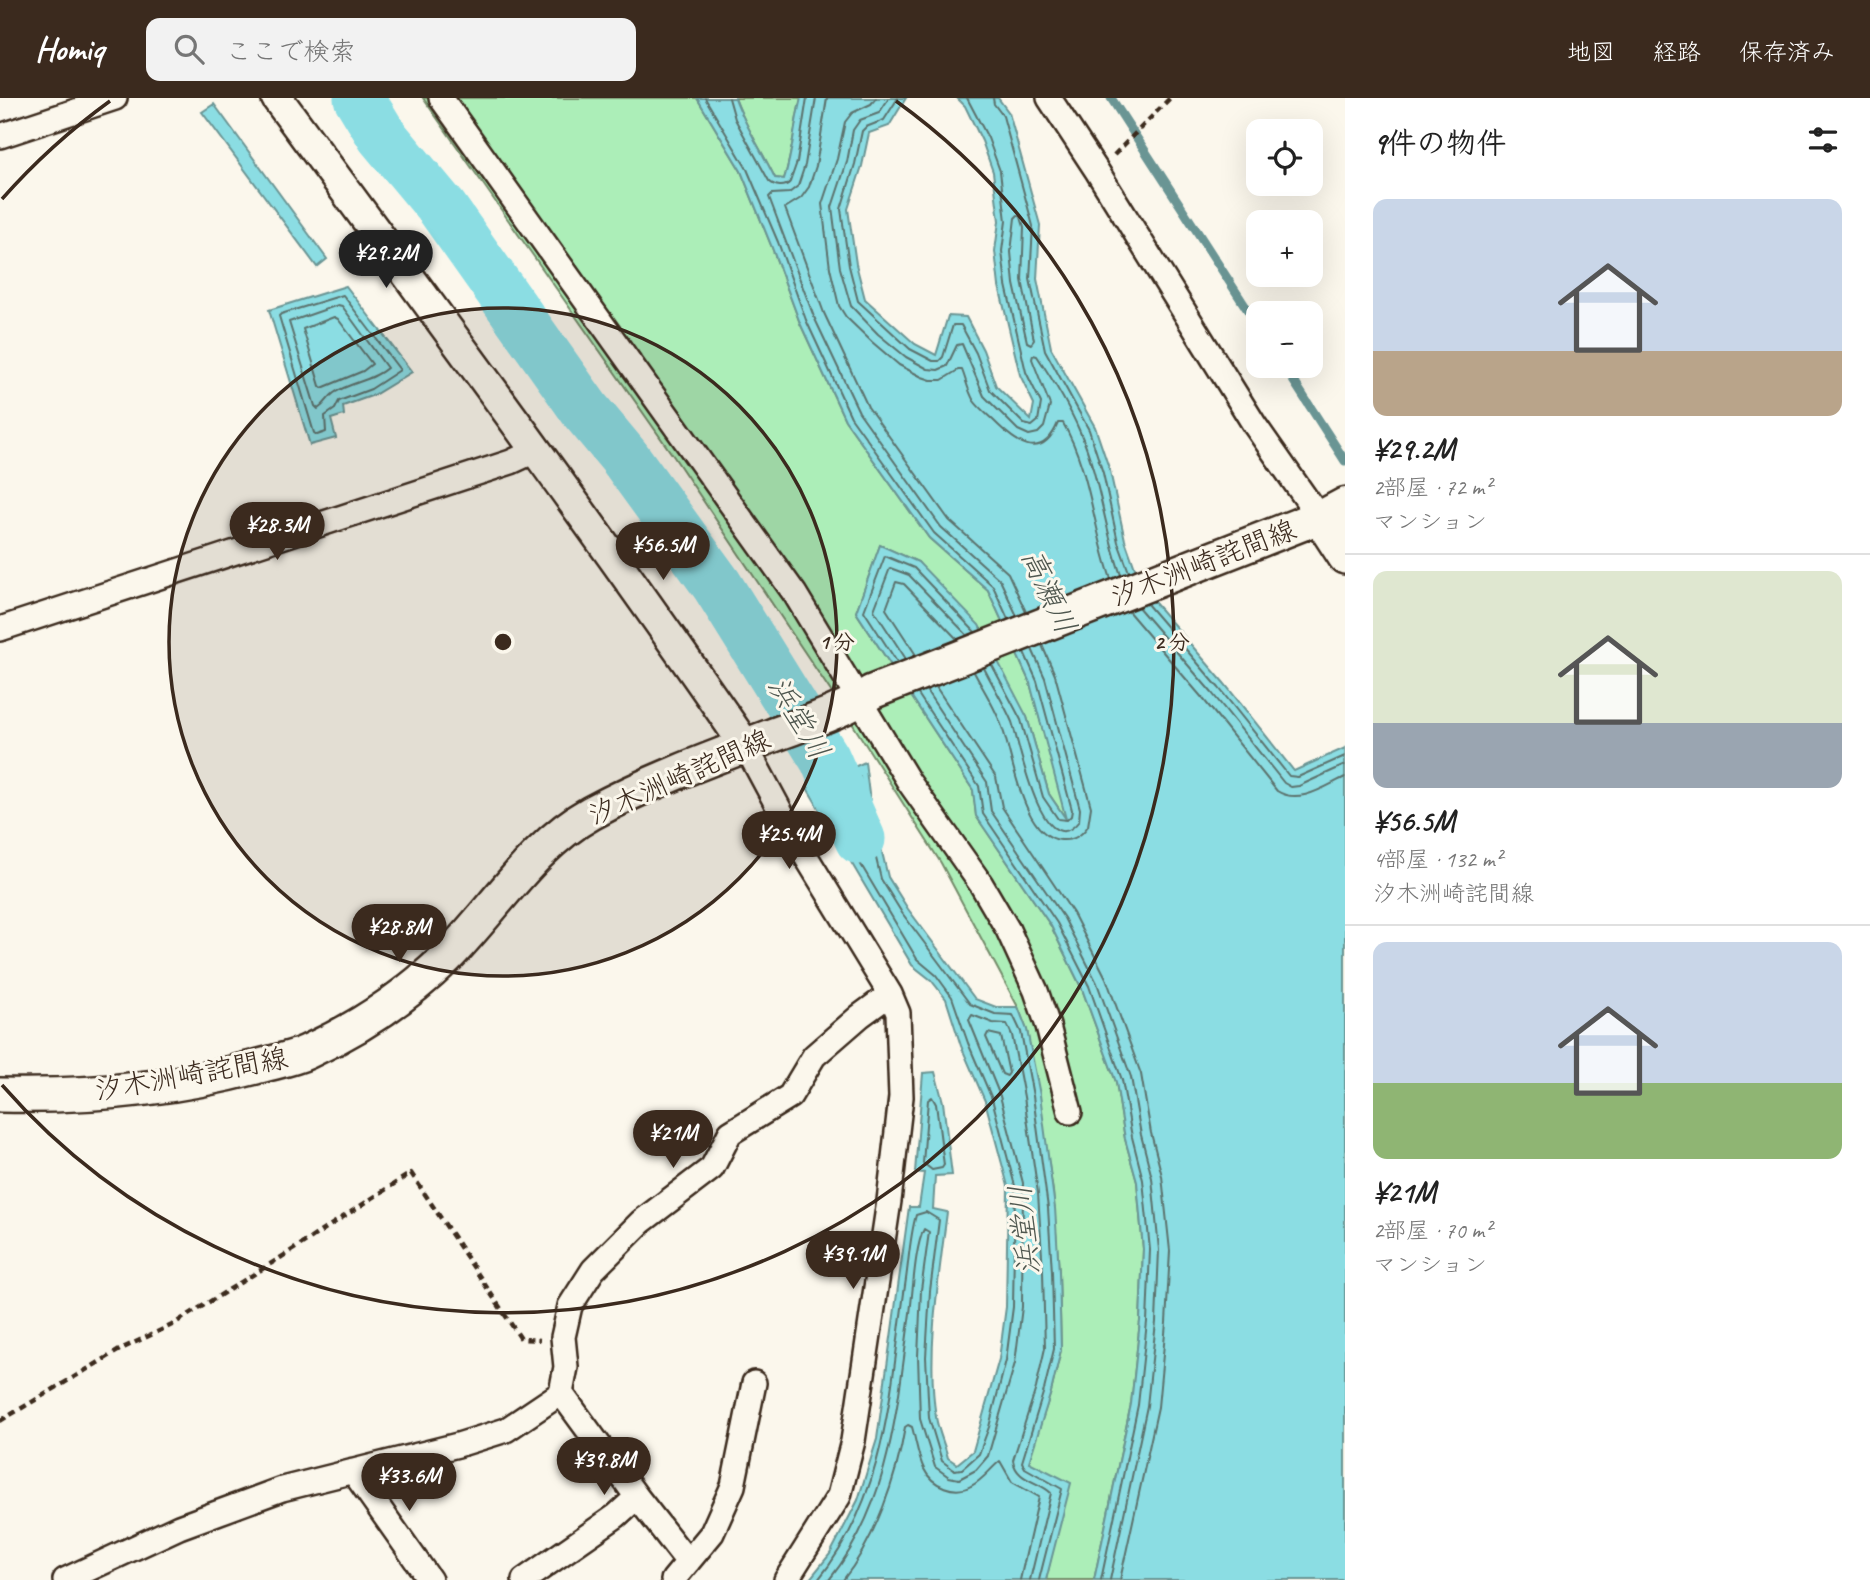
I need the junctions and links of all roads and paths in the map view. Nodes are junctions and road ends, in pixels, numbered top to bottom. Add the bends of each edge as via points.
1 (115, 98) edge
2 (277, 98) edge
3 (441, 98) edge
4 (1049, 98) edge
5 (1170, 98) edge
6 (0, 136) edge
7 (1121, 148) dead end
8 (537, 450) junction
9 (1330, 517) edge
10 (1345, 557) edge
11 (0, 629) edge
12 (857, 701) junction
13 (745, 746) junction
14 (890, 994) junction
15 (0, 1095) edge
16 (1070, 1112) dead end
17 (563, 1337) junction
18 (754, 1383) dead end
19 (561, 1394) junction
20 (0, 1421) edge
21 (354, 1471) junction
22 (637, 1497) junction
23 (688, 1562) junction
24 (74, 1578) edge
25 (430, 1580) edge
26 (524, 1580) edge
27 (673, 1580) edge
28 (786, 1580) edge

1 - 6 street
2 - 8 street
3 - 12 street via 795,594
4 - 9 street via 1254,424
5 - 7 path
8 - 11 street
8 - 13 street
9 - 10 main road, 汐木洲崎詫間線
9 - 12 main road, 汐木洲崎詫間線
12 - 13 main road, 汐木洲崎詫間線
12 - 16 street via 1007,930 1037,991
13 - 14 street via 797,842
13 - 15 main road, 汐木洲崎詫間線 via 644,787 589,814 554,838 474,930 424,979 372,1018 304,1054 233,1073 132,1090
14 - 17 street via 814,1056 790,1096 730,1133 712,1168 641,1222 593,1270 570,1306
14 - 28 street via 898,1013 901,1097 853,1441 838,1496
17 - 19 street via 566,1367
17 - 20 path via 521,1339 411,1173 172,1325
18 - 23 street via 733,1486 712,1533
19 - 21 street via 506,1430
19 - 22 street
21 - 24 street via 282,1489 180,1527
21 - 25 street
22 - 23 street
22 - 26 street
23 - 27 street

